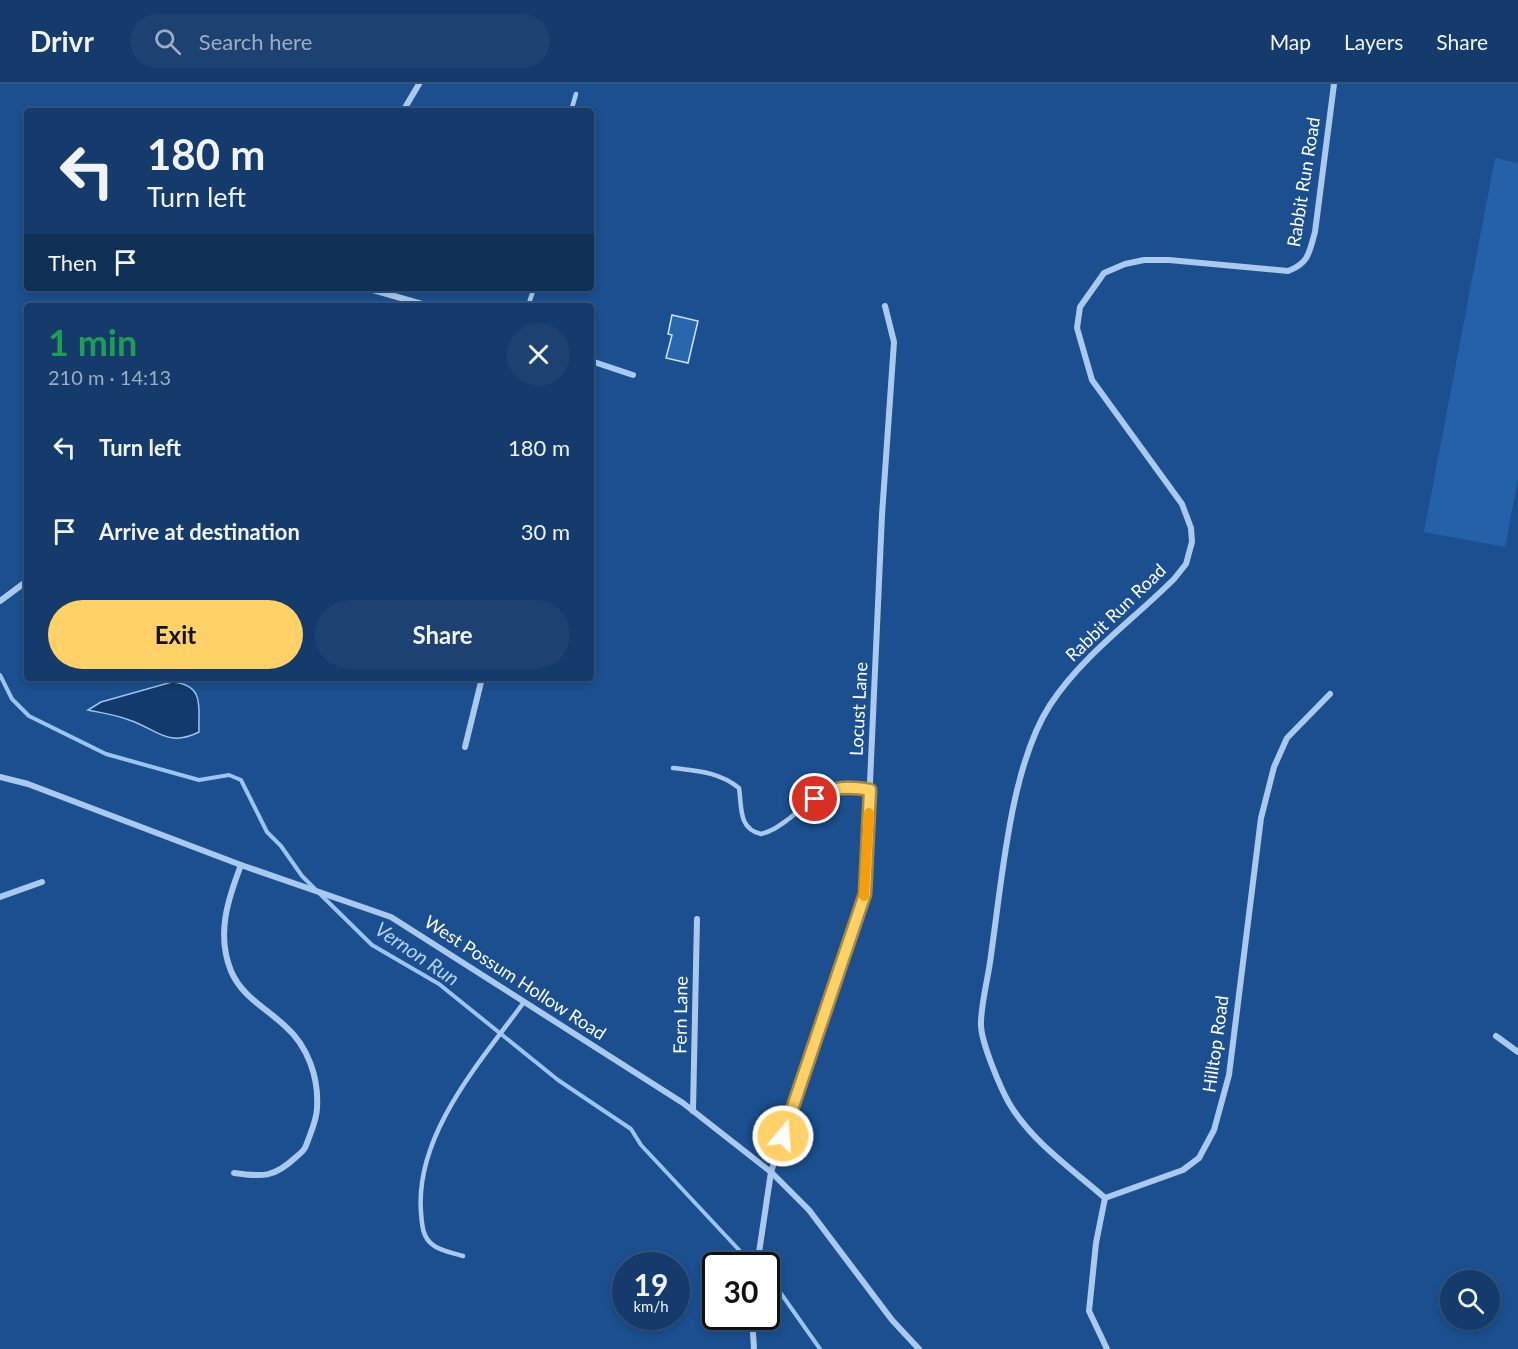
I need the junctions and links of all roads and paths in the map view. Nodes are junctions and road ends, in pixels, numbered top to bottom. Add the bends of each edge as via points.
1 (419, 84) edge
2 (1334, 84) edge
3 (576, 94) dead end
4 (405, 108) edge
5 (572, 108) edge
6 (376, 291) edge
7 (418, 303) edge
8 (885, 306) dead end
9 (594, 362) edge
10 (633, 375) dead end
11 (24, 582) edge
12 (0, 601) edge
13 (481, 681) edge
14 (1330, 694) dead end
15 (465, 747) dead end
16 (673, 768) dead end
17 (0, 777) edge
18 (870, 790) junction
19 (241, 865) junction
20 (42, 882) dead end
21 (0, 897) edge
22 (697, 918) dead end
23 (524, 1002) junction
24 (1496, 1036) dead end
25 (1518, 1052) edge
26 (693, 1111) junction
27 (771, 1172) junction
28 (234, 1173) dead end
29 (1105, 1198) junction
30 (759, 1252) edge
31 (463, 1256) dead end
32 (753, 1330) edge
33 (754, 1349) edge
34 (919, 1349) edge
35 (1107, 1349) edge

1 - 4 street
2 - 29 street, Rabbit Run Road via 1315,232 1301,266 1288,271 1144,260 1104,273 1080,307 1077,328 1092,380 1182,504 1192,542 1186,564 1174,579 1079,668 1050,706 1032,742 1008,841 981,1027 1009,1103 1036,1138
3 - 5 lane
6 - 7 street
8 - 18 street, Locust Lane via 894,342
9 - 10 street
11 - 12 street
13 - 15 street
14 - 29 street, Hilltop Road via 1287,738 1274,767 1261,818 1229,1075 1214,1130 1199,1158 1183,1170
16 - 18 lane via 715,774 739,788 742,819 746,826 761,834 779,827 829,790 843,786
17 - 19 street, West Possum Hollow Road
18 - 27 street, Locust Lane via 865,894
19 - 23 street, West Possum Hollow Road via 391,917
19 - 28 street via 226,903 224,937 231,971 251,1000 286,1026 305,1049 315,1074 317,1109 306,1148 285,1168 261,1176
20 - 21 street
22 - 26 street, Fern Lane
23 - 26 street, West Possum Hollow Road
23 - 31 lane via 466,1081 441,1124 430,1153 420,1196 422,1229 433,1246
24 - 25 street
26 - 27 street, West Possum Hollow Road
27 - 30 street, Locust Lane
27 - 34 street, West Possum Hollow Road via 809,1210 892,1320
29 - 35 street via 1089,1311
32 - 33 street

